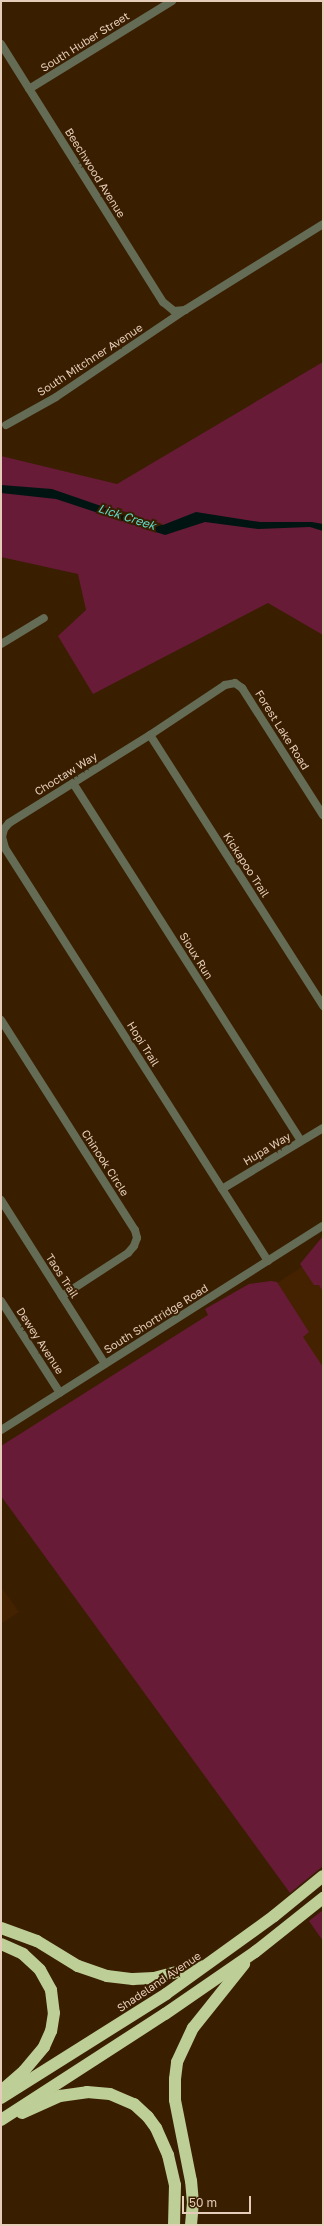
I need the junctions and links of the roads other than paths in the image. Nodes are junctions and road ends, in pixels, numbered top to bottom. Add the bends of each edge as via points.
1 (172, 1) edge
2 (1, 44) edge
3 (29, 89) junction
4 (323, 224) edge
5 (185, 310) junction
6 (174, 311) joint
7 (6, 425) dead end
8 (44, 618) dead end
9 (1, 644) edge
10 (150, 735) junction
11 (73, 783) junction
12 (323, 815) edge
13 (2, 838) edge
14 (323, 1006) edge
15 (1, 1020) edge
16 (323, 1128) edge
17 (301, 1141) junction
18 (222, 1189) junction
19 (1, 1200) edge
20 (323, 1226) edge
21 (268, 1261) junction
22 (62, 1296) junction
23 (1, 1301) edge
24 (105, 1364) junction
25 (60, 1393) junction
26 (1, 1430) edge
27 (323, 1876) edge
28 (323, 1898) edge
29 (1, 1928) edge
30 (1, 1944) edge
31 (255, 1952) junction
32 (220, 1956) junction
33 (1, 2091) edge
34 (1, 2098) edge
35 (1, 2121) edge
36 (174, 2225) edge
37 (191, 2225) edge

1 - 3 street, South Huber Street
2 - 3 street, Beechwood Avenue
3 - 6 street, Beechwood Avenue via 163,302
4 - 5 street, South Mitchner Avenue
5 - 6 street, South Mitchner Avenue
5 - 7 street, South Mitchner Avenue via 56,397
8 - 9 street
10 - 11 street, Choctaw Way
10 - 12 street, Forest Lake Road via 225,685 235,683 242,688
10 - 14 street, Kickapoo Trail
11 - 13 street, Choctaw Way via 9,823
11 - 17 street, Sioux Run
13 - 18 street, Hopi Trail via 5,848
15 - 22 street, Chinook Circle via 135,1230 137,1238 128,1252
16 - 17 street, Hupa Way
17 - 18 street, Hupa Way
18 - 21 street, Hopi Trail
19 - 22 street, Taos Trail
20 - 21 street, South Shortridge Road
21 - 24 street, South Shortridge Road
22 - 24 street, Taos Trail
23 - 25 street, Dewey Avenue
24 - 25 street, South Shortridge Road
25 - 26 street, South Shortridge Road
27 - 32 highway, Shadeland Avenue
28 - 31 highway
29 - 32 highway via 37,1942 78,1966 107,1976 146,1979 170,1975
30 - 33 highway via 23,1954 40,1970 51,1990 54,2013 51,2031 44,2047 24,2071
31 - 35 highway
31 - 37 highway via 193,2028 177,2062 174,2079 175,2100 191,2182
32 - 34 highway, Shadeland Avenue via 129,2019
35 - 36 highway via 52,2099 74,2093 110,2094 134,2104 156,2128 168,2155 175,2185

